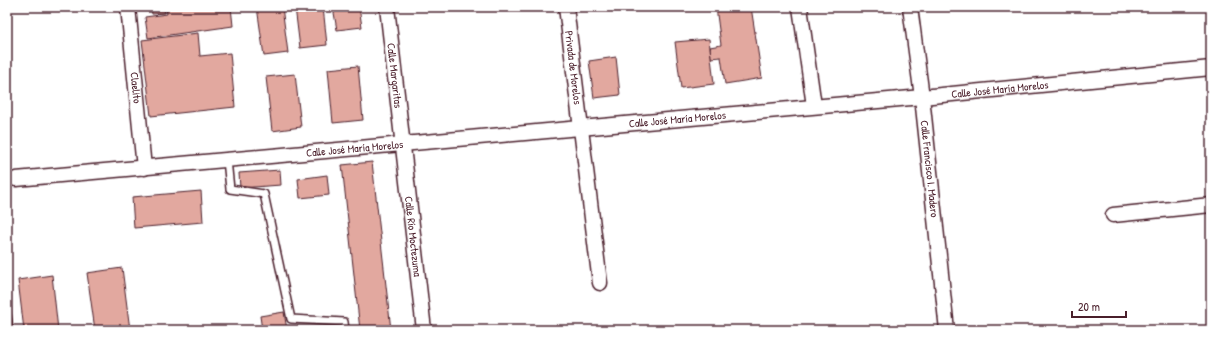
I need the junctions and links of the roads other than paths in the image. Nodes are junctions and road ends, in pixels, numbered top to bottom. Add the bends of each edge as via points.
1 (128, 7) edge
2 (387, 7) edge
3 (566, 7) edge
4 (800, 7) edge
5 (910, 7) edge
6 (1211, 68) edge
7 (922, 97) junction
8 (814, 106) junction
9 (581, 127) junction
10 (402, 143) junction
11 (227, 160) junction
12 (144, 168) junction
13 (16, 179) dead end
14 (1211, 205) edge
15 (1113, 214) dead end
16 (600, 283) dead end
17 (345, 330) edge
18 (424, 330) edge
19 (947, 330) edge

1 - 12 street, Claelito
2 - 10 street, Calle Margaritas
3 - 9 street, Privada de Morelos
4 - 8 street
5 - 7 street, Calle Francisco I. Madero
6 - 7 street, Calle José María Morelos
7 - 8 street, Calle José María Morelos
7 - 19 street, Calle Francisco I. Madero
8 - 9 street, Calle José María Morelos
9 - 10 street, Calle José María Morelos
9 - 16 street, Privada de Morelos
10 - 11 street, Calle José María Morelos
10 - 18 street, Calle Río Moctezuma
11 - 12 street, Calle José María Morelos
11 - 17 lane via 230,189 264,194 291,319 344,322
12 - 13 street, Calle José María Morelos
14 - 15 street

